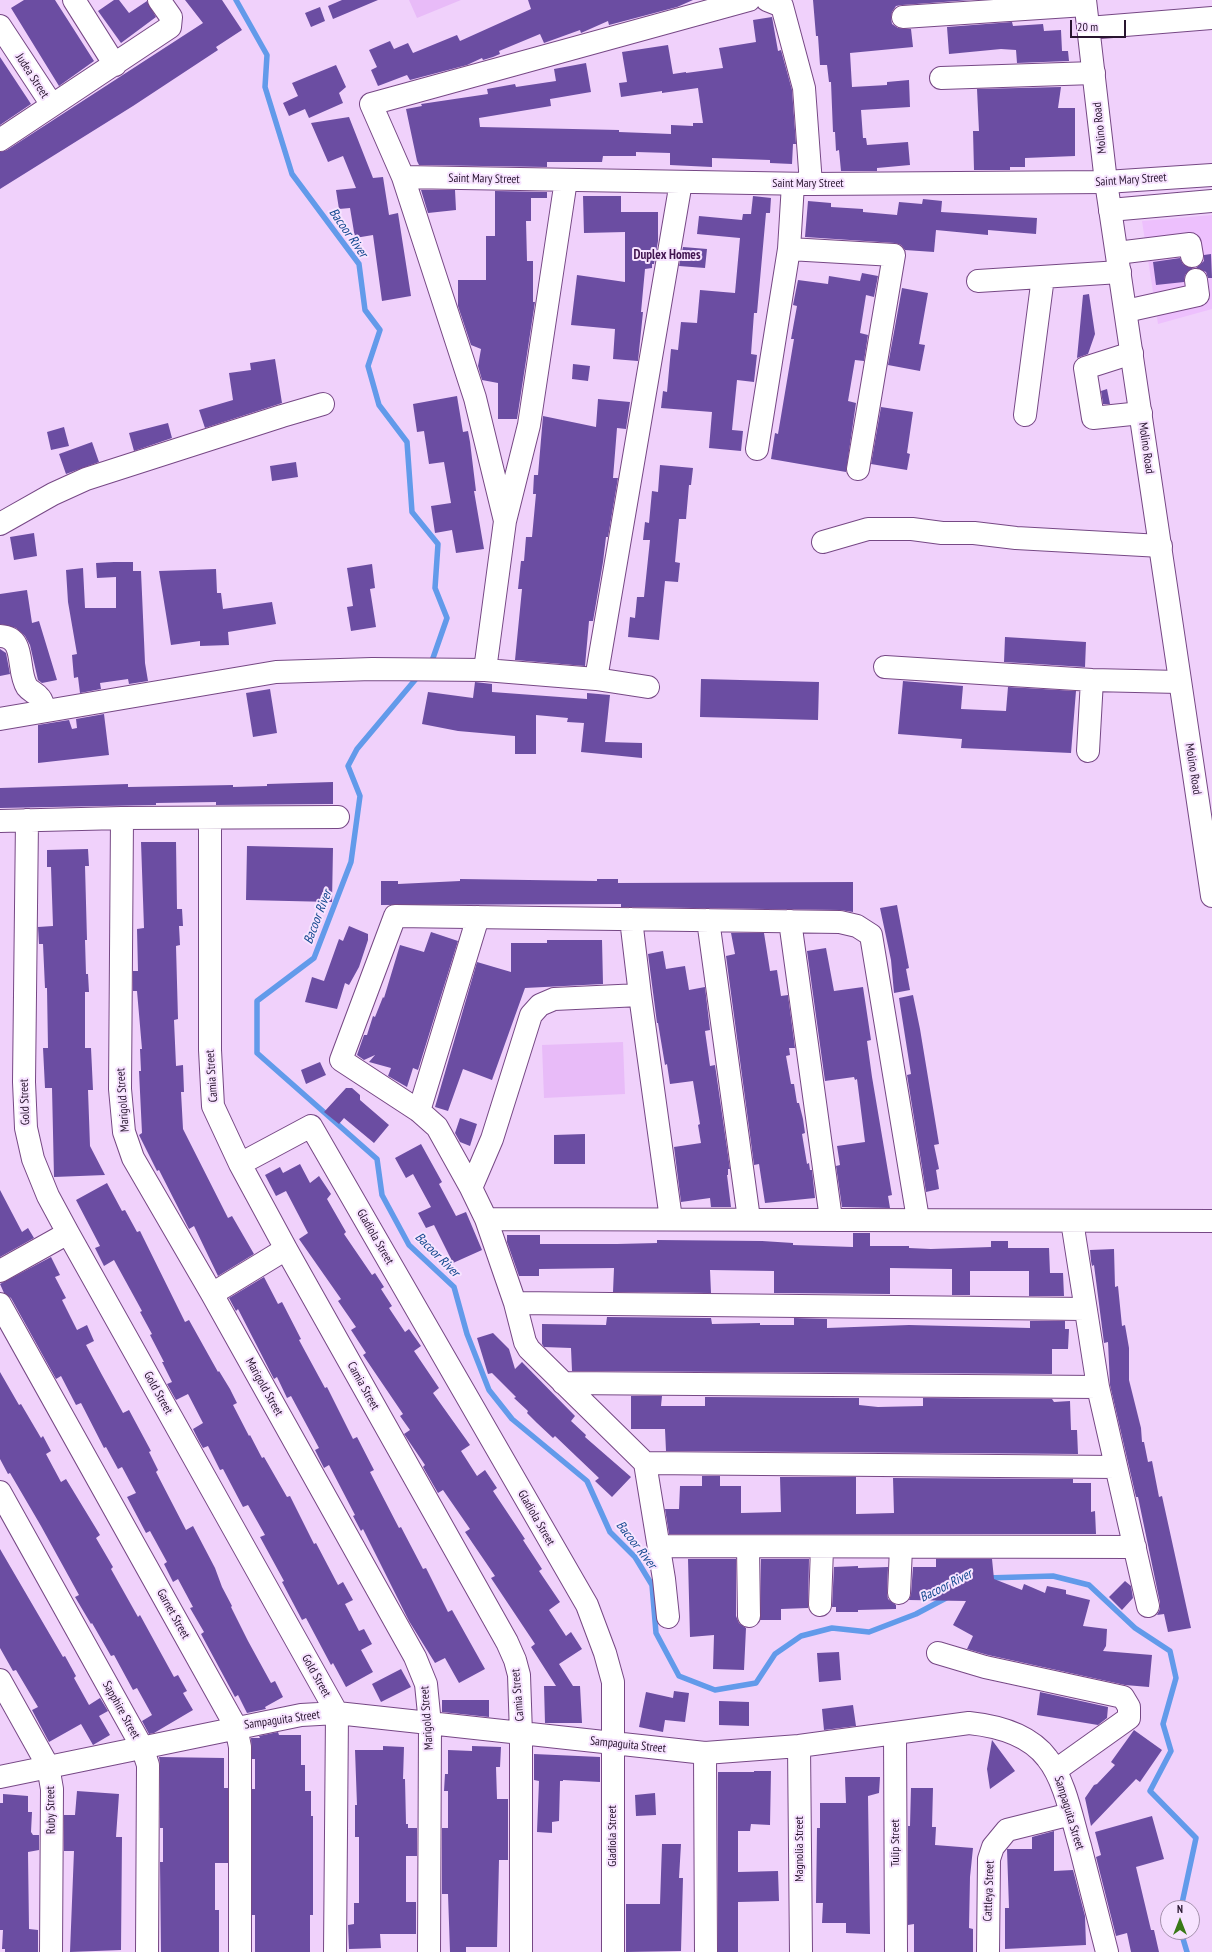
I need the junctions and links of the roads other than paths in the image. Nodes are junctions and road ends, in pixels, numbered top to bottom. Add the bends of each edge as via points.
1 (74, 0) edge
2 (159, 0) edge
3 (749, 0) edge
4 (768, 0) edge
5 (1088, 2) edge
6 (903, 17) dead end
7 (1212, 18) edge
8 (0, 26) edge
9 (1088, 28) junction
10 (115, 65) junction
11 (1094, 73) junction
12 (941, 78) dead end
13 (52, 105) junction
14 (0, 140) edge
15 (1212, 175) edge
16 (403, 178) junction
17 (566, 180) junction
18 (681, 182) junction
19 (1106, 182) junction
20 (802, 184) junction
21 (1212, 201) edge
22 (1110, 210) junction
23 (788, 249) junction
24 (1192, 256) dead end
25 (1119, 262) junction
26 (1044, 277) junction
27 (1196, 280) dead end
28 (978, 282) dead end
29 (1126, 311) junction
30 (1132, 353) junction
31 (323, 404) dead end
32 (1141, 413) junction
33 (1025, 415) dead end
34 (757, 449) dead end
35 (858, 469) dead end
36 (505, 521) junction
37 (0, 524) edge
38 (823, 542) dead end
39 (1161, 546) junction
40 (0, 636) edge
41 (885, 667) dead end
42 (485, 670) junction
43 (596, 679) junction
44 (1092, 680) junction
45 (1179, 682) junction
46 (648, 687) dead end
47 (45, 712) junction
48 (0, 720) edge
49 (1088, 751) dead end
50 (338, 817) dead end
51 (122, 818) junction
52 (210, 819) junction
53 (27, 820) junction
54 (0, 821) edge
55 (1209, 849) edge
56 (1212, 896) edge
57 (478, 917) junction
58 (631, 919) junction
59 (708, 920) junction
60 (790, 921) junction
61 (640, 995) junction
62 (419, 1111) junction
63 (240, 1164) junction
64 (471, 1188) junction
65 (486, 1219) junction
66 (671, 1219) junction
67 (749, 1219) junction
68 (831, 1219) junction
69 (918, 1219) junction
70 (1072, 1221) junction
71 (1212, 1221) edge
72 (68, 1233) junction
73 (286, 1249) junction
74 (0, 1271) edge
75 (212, 1294) junction
76 (514, 1303) junction
77 (0, 1304) edge
78 (1084, 1309) junction
79 (562, 1382) junction
80 (1098, 1387) junction
81 (645, 1463) junction
82 (1116, 1467) junction
83 (0, 1492) edge
84 (659, 1546) junction
85 (748, 1547) junction
86 (1135, 1547) junction
87 (822, 1548) junction
88 (901, 1548) junction
89 (899, 1593) dead end
90 (820, 1605) dead end
91 (1148, 1606) dead end
92 (749, 1616) dead end
93 (668, 1618) dead end
94 (938, 1653) dead end
95 (0, 1680) edge
96 (337, 1713) junction
97 (430, 1724) junction
98 (236, 1727) junction
99 (895, 1733) junction
100 (522, 1734) junction
101 (613, 1744) junction
102 (799, 1746) junction
103 (142, 1748) junction
104 (705, 1753) junction
105 (48, 1766) junction
106 (1056, 1770) junction
107 (0, 1777) edge
108 (1071, 1814) junction
109 (51, 1952) edge
110 (147, 1952) edge
111 (240, 1952) edge
112 (335, 1952) edge
113 (429, 1952) edge
114 (521, 1952) edge
115 (613, 1952) edge
116 (706, 1952) edge
117 (801, 1952) edge
118 (896, 1952) edge
119 (988, 1952) edge
120 (1107, 1952) edge

1 - 10 street
2 - 10 street via 171,17 172,23 168,29
3 - 16 street via 371,104
4 - 20 street via 782,6 804,88
5 - 6 street
5 - 9 street, Molino Road
7 - 9 street
8 - 13 street, Judea Street
9 - 11 street, Molino Road
10 - 13 street
11 - 12 street
11 - 19 street, Molino Road
13 - 14 street
15 - 19 street, Saint Mary Street
16 - 17 street, Saint Mary Street
16 - 36 street via 475,398
17 - 18 street, Saint Mary Street
17 - 36 street via 529,425
18 - 20 street, Saint Mary Street
18 - 43 street
19 - 20 street, Saint Mary Street
19 - 22 street, Molino Road
20 - 23 street
21 - 22 street
22 - 25 street, Molino Road
23 - 34 street
23 - 35 street via 894,255
24 - 25 street via 1190,244
25 - 26 street
25 - 29 street, Molino Road
26 - 28 street
26 - 33 street
27 - 29 street via 1198,295
29 - 30 street, Molino Road
30 - 32 street, Molino Road
30 - 32 street via 1085,368 1093,418
31 - 37 street via 86,479 53,494
32 - 39 street, Molino Road
36 - 42 street
38 - 39 street via 868,529 912,529 942,534
39 - 45 street, Molino Road
40 - 47 street via 12,638 16,643 27,687 40,697
41 - 44 street
42 - 43 street
42 - 47 street via 372,669 276,672
43 - 46 street
44 - 45 street
44 - 49 street
45 - 55 street, Molino Road
47 - 48 street
50 - 52 street
51 - 52 street
51 - 53 street
51 - 75 street, Marigold Street via 120,1089 124,1132 133,1158
52 - 63 street, Camia Street via 210,1050 213,1106
53 - 54 street
53 - 72 street, Gold Street via 24,1082 26,1128 33,1159 48,1196
55 - 56 street, Molino Road
57 - 58 street
57 - 62 street
57 - 62 street via 395,916 341,1060
58 - 59 street
58 - 61 street
59 - 60 street
59 - 67 street
60 - 68 street
60 - 69 street via 840,922 857,926 871,935
61 - 64 street via 554,999 540,1005 530,1015 492,1139
61 - 66 street
62 - 64 street via 437,1127
63 - 73 street, Camia Street
63 - 101 street, Gladiola Street via 311,1126 587,1605 613,1682
64 - 65 street
65 - 66 street
65 - 76 street
66 - 67 street
67 - 68 street
68 - 69 street
69 - 70 street
70 - 71 street
70 - 78 street
72 - 74 street
72 - 96 street, Gold Street
73 - 75 street
73 - 100 street, Camia Street via 507,1642 519,1675
75 - 97 street, Marigold Street via 415,1657 426,1684
76 - 78 street
76 - 79 street via 529,1349
77 - 98 street, Garnet Street
78 - 80 street
79 - 80 street
79 - 81 street
80 - 82 street
81 - 82 street
81 - 84 street
82 - 86 street
83 - 103 street, Sapphire Street
84 - 85 street
84 - 93 street
85 - 87 street
85 - 92 street
86 - 88 street
86 - 91 street
87 - 88 street
87 - 90 street
88 - 89 street
94 - 106 street via 985,1667 1122,1697 1129,1707 1130,1718
95 - 105 street, Ruby Street
96 - 97 street, Sampaguita Street
96 - 98 street, Sampaguita Street via 302,1715
96 - 112 street, Gold Street
97 - 100 street, Sampaguita Street
97 - 113 street, Marigold Street
98 - 103 street, Sampaguita Street
98 - 111 street, Garnet Street via 240,1747
99 - 102 street, Sampaguita Street
99 - 106 street, Sampaguita Street via 969,1723 988,1725 1027,1740
99 - 118 street, Tulip Street
100 - 101 street, Sampaguita Street
100 - 114 street, Camia Street
101 - 104 street, Sampaguita Street
101 - 115 street, Gladiola Street
102 - 104 street, Sampaguita Street
102 - 117 street, Magnolia Street
103 - 105 street, Sampaguita Street
103 - 110 street, Sapphire Street via 148,1765
104 - 116 street
105 - 107 street, Sampaguita Street
105 - 109 street, Ruby Street via 52,1789
106 - 108 street, Sampaguita Street
108 - 119 street, Cattleya Street via 1007,1830 993,1847 989,1859
108 - 120 street, Sampaguita Street

